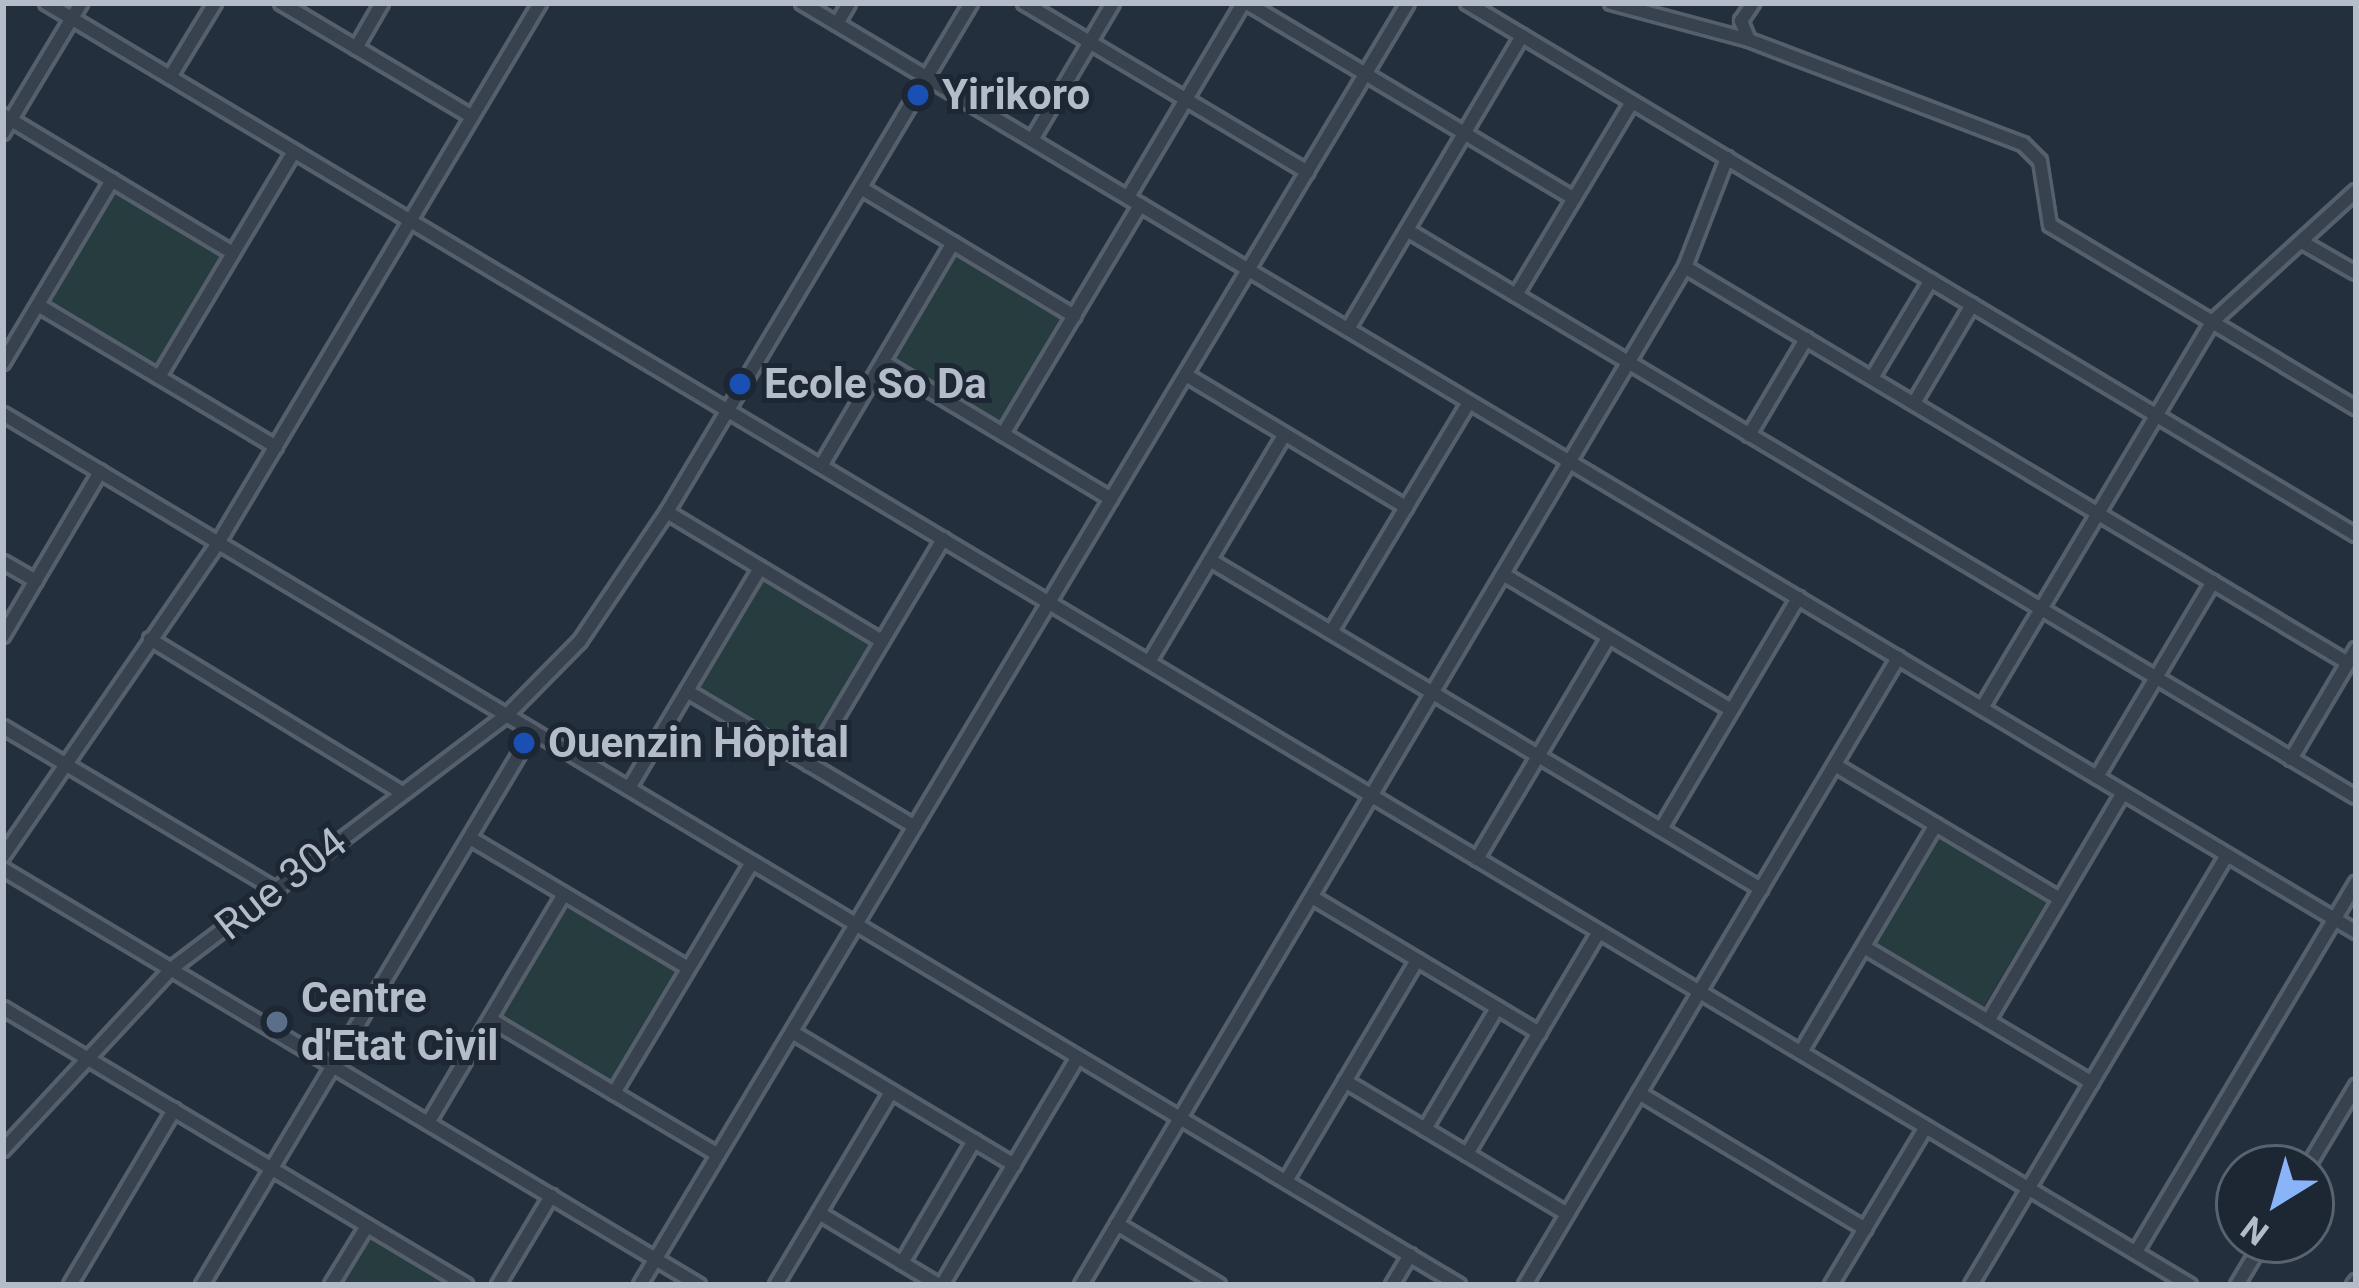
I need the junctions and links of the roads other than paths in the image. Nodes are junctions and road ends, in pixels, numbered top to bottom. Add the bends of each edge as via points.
1 (46, 3) edge
2 (81, 3) edge
3 (214, 3) edge
4 (281, 3) edge
5 (382, 3) edge
6 (540, 3) edge
7 (802, 3) edge
8 (849, 3) edge
9 (971, 3) edge
10 (1024, 3) edge
11 (1113, 3) edge
12 (1245, 3) edge
13 (1408, 3) edge
14 (1467, 3) edge
15 (1610, 3) edge
16 (1753, 3) edge
17 (72, 18) junction
18 (837, 23) junction
19 (1522, 36) junction
20 (1749, 40) junction
21 (1090, 43) junction
22 (356, 48) junction
23 (1366, 74) junction
24 (170, 77) junction
25 (927, 77) junction
26 (1186, 100) junction
27 (1632, 102) junction
28 (472, 117) junction
29 (7, 118) edge
30 (3, 133) edge
31 (1465, 133) junction
32 (1032, 140) junction
33 (294, 151) junction
34 (1727, 158) junction
35 (1307, 172) junction
36 (112, 180) junction
37 (861, 188) junction
38 (2356, 191) edge
39 (1574, 199) junction
40 (1134, 201) junction
41 (410, 221) junction
42 (1407, 230) junction
43 (2302, 242) junction
44 (953, 243) junction
45 (233, 253) junction
46 (1685, 267) junction
47 (1248, 270) junction
48 (2356, 273) edge
49 (1930, 280) junction
50 (1516, 296) junction
51 (38, 304) junction
52 (1972, 305) junction
53 (1074, 316) junction
54 (2212, 322) junction
55 (1348, 329) junction
56 (1806, 339) junction
57 (883, 362) junction
58 (1629, 362) junction
59 (3, 363) edge
60 (1186, 375) junction
61 (160, 377) junction
62 (1872, 378) junction
63 (1469, 401) junction
64 (1914, 403) junction
65 (2356, 407) edge
66 (728, 411) junction
67 (3, 414) edge
68 (2157, 416) junction
69 (1004, 434) junction
70 (1285, 434) junction
71 (1749, 435) junction
72 (276, 447) junction
73 (1570, 462) junction
74 (820, 466) junction
75 (100, 472) junction
76 (1112, 499) junction
77 (1406, 507) junction
78 (667, 512) junction
79 (2098, 514) junction
80 (2356, 535) edge
81 (943, 539) junction
82 (218, 543) junction
83 (1210, 560) junction
84 (3, 562) edge
85 (760, 568) junction
86 (1503, 574) junction
87 (36, 581) junction
88 (2213, 582) junction
89 (1798, 598) junction
90 (1049, 603) junction
91 (2041, 609) junction
92 (1331, 632) junction
93 (3, 636) edge
94 (1609, 637) junction
95 (151, 639) junction
96 (882, 641) junction
97 (2356, 650) edge
98 (1898, 658) junction
99 (1149, 662) junction
100 (2348, 663) junction
101 (2156, 678) junction
102 (687, 691) junction
103 (1432, 693) junction
104 (1982, 708) junction
105 (1731, 710) junction
106 (506, 716) junction
107 (3, 727) edge
108 (533, 731) junction
109 (1538, 756) junction
110 (2291, 758) junction
111 (66, 764) junction
112 (808, 764) junction
113 (1835, 764) junction
114 (2097, 777) junction
115 (629, 788) junction
116 (399, 791) junction
117 (2123, 793) junction
118 (1372, 796) junction
119 (2356, 797) edge
120 (1936, 825) junction
121 (914, 827) junction
122 (1661, 829) junction
123 (470, 838) junction
124 (2228, 855) junction
125 (3, 856) edge
126 (1477, 859) junction
127 (752, 862) junction
128 (3, 869) edge
129 (2356, 883) edge
130 (1761, 889) junction
131 (276, 890) junction
132 (564, 894) junction
133 (1312, 897) junction
134 (2060, 899) junction
135 (2334, 919) junction
136 (856, 924) junction
137 (1599, 932) junction
138 (2356, 932) edge
139 (1864, 947) junction
140 (1417, 960) junction
141 (688, 968) junction
142 (171, 969) junction
143 (1700, 992) junction
144 (3, 1008) edge
145 (1497, 1008) junction
146 (490, 1019) junction
147 (1988, 1021) junction
148 (792, 1032) junction
149 (1539, 1033) junction
150 (1801, 1052) junction
151 (1078, 1057) junction
152 (88, 1059) junction
153 (333, 1066) junction
154 (1345, 1081) junction
155 (2092, 1083) junction
156 (2356, 1086) edge
157 (892, 1092) junction
158 (614, 1093) junction
159 (1639, 1094) junction
160 (174, 1110) junction
161 (1180, 1118) junction
162 (428, 1123) junction
163 (1926, 1127) junction
164 (1425, 1129) junction
165 (974, 1141) junction
166 (2321, 1144) edge
167 (3, 1150) edge
168 (1467, 1154) junction
169 (718, 1155) junction
170 (1014, 1165) junction
171 (272, 1168) junction
172 (1286, 1181) junction
173 (2029, 1189) junction
174 (551, 1196) junction
175 (819, 1213) junction
176 (1568, 1214) junction
177 (1118, 1224) junction
178 (367, 1226) junction
179 (1865, 1228) junction
180 (2136, 1252) junction
181 (1410, 1255) junction
182 (656, 1259) junction
183 (902, 1263) junction
184 (70, 1285) edge
185 (202, 1285) edge
186 (331, 1285) edge
187 (466, 1285) edge
188 (498, 1285) edge
189 (640, 1285) edge
190 (699, 1285) edge
191 (776, 1285) edge
192 (940, 1285) edge
193 (1081, 1285) edge
194 (1220, 1285) edge
195 (1392, 1285) edge
196 (1459, 1285) edge
197 (1525, 1285) edge
198 (1832, 1285) edge
199 (1971, 1285) edge
200 (2190, 1285) edge

1 - 17 street
2 - 17 street
3 - 24 street
4 - 22 street
5 - 22 street
6 - 28 street
7 - 18 street
8 - 18 street
9 - 25 street, Rue 304
10 - 21 street
11 - 21 street
12 - 23 street
12 - 26 street
13 - 23 street
14 - 19 street
15 - 20 street
16 - 20 street via 1741,21
17 - 24 street
17 - 29 street
18 - 25 street
19 - 27 street
19 - 31 street
20 - 54 street via 2023,143 2040,161 2050,225
21 - 26 street
21 - 32 street
22 - 28 street
23 - 31 street
23 - 35 street
24 - 33 street
25 - 32 street
25 - 37 street, Rue 304
26 - 35 street
26 - 40 street
27 - 34 street
27 - 39 street
28 - 41 street
29 - 30 street
29 - 36 street
31 - 39 street
31 - 42 street
32 - 40 street
33 - 41 street
33 - 45 street
34 - 46 street
34 - 49 street
35 - 47 street
36 - 45 street
36 - 51 street
37 - 44 street
37 - 66 street, Rue 304
38 - 43 street
39 - 50 street
40 - 47 street
40 - 53 street
41 - 66 street
41 - 72 street
42 - 50 street
42 - 55 street
43 - 48 street
43 - 54 street
44 - 53 street
44 - 57 street
45 - 61 street
46 - 56 street
46 - 58 street
47 - 55 street
47 - 60 street
49 - 52 street
49 - 62 street
50 - 58 street
51 - 59 street
51 - 61 street
52 - 64 street
52 - 68 street
53 - 69 street
54 - 65 street
54 - 68 street
55 - 63 street
56 - 62 street
56 - 71 street
57 - 69 street
57 - 74 street
58 - 71 street
58 - 73 street
60 - 70 street
60 - 76 street
61 - 72 street
62 - 64 street
63 - 73 street
63 - 77 street
64 - 79 street
66 - 74 street
66 - 78 street, Rue 304
67 - 75 street
68 - 79 street
68 - 80 street
69 - 76 street
70 - 77 street
70 - 83 street
71 - 91 street
72 - 82 street
73 - 86 street
73 - 89 street
74 - 81 street
75 - 82 street
75 - 87 street
76 - 90 street
77 - 92 street
78 - 85 street
78 - 106 street, Rue 304 via 580,640
79 - 88 street
79 - 91 street
81 - 90 street
81 - 96 street
82 - 95 street
82 - 106 street
83 - 92 street
83 - 99 street
84 - 87 street
85 - 96 street
85 - 102 street
86 - 94 street
86 - 103 street
87 - 93 street
88 - 100 street
88 - 101 street
89 - 98 street
89 - 105 street
90 - 99 street
90 - 121 street
91 - 101 street
91 - 104 street
92 - 103 street
94 - 105 street
94 - 109 street
95 - 111 street
95 - 116 street
96 - 112 street
97 - 100 street
98 - 104 street
98 - 113 street
99 - 118 street
100 - 110 street
101 - 110 street
101 - 114 street
102 - 112 street
102 - 115 street
103 - 109 street
103 - 118 street
104 - 114 street
105 - 122 street
106 - 108 street
106 - 116 street, Rue 304
107 - 111 street
108 - 115 street
108 - 123 street
109 - 122 street
109 - 126 street
110 - 119 street
111 - 125 street
111 - 131 street
112 - 121 street
113 - 120 street
113 - 130 street
114 - 117 street
115 - 127 street
116 - 131 street, Rue 304
117 - 124 street
117 - 134 street
118 - 126 street
118 - 133 street
120 - 134 street
120 - 139 street
121 - 136 street
122 - 130 street
123 - 132 street
123 - 153 street
124 - 135 street
124 - 155 street
126 - 137 street
127 - 136 street
127 - 141 street
128 - 142 street
129 - 135 street
130 - 143 street
131 - 142 street, Rue 304
132 - 141 street
132 - 146 street
133 - 140 street
133 - 161 street
134 - 147 street
135 - 138 street
135 - 180 street
136 - 148 street
136 - 151 street
137 - 143 street
137 - 149 street
139 - 147 street
139 - 150 street
140 - 145 street
140 - 154 street
141 - 158 street
142 - 152 street, Rue 304
142 - 153 street
143 - 150 street
143 - 159 street
144 - 152 street
145 - 149 street
145 - 164 street
146 - 158 street
146 - 162 street
147 - 155 street
148 - 157 street
148 - 169 street
149 - 168 street
150 - 163 street
151 - 161 street
151 - 170 street
152 - 160 street
152 - 167 street, Rue 304
153 - 162 street
153 - 171 street
154 - 164 street
154 - 172 street
155 - 173 street
156 - 166 street
157 - 165 street
157 - 175 street
158 - 169 street
159 - 176 street
159 - 179 street
160 - 171 street
160 - 184 street
161 - 172 street
161 - 177 street
162 - 174 street
163 - 173 street
163 - 179 street
164 - 168 street
165 - 170 street
165 - 183 street
168 - 176 street
169 - 182 street
170 - 192 street
171 - 178 street
171 - 185 street
172 - 181 street
173 - 180 street
173 - 199 street
174 - 182 street
174 - 188 street
175 - 183 street
175 - 191 street
176 - 197 street
177 - 193 street
177 - 194 street
178 - 186 street
178 - 187 street
179 - 198 street
180 - 200 street
181 - 195 street
181 - 196 street
182 - 189 street
182 - 190 street
183 - 192 street

